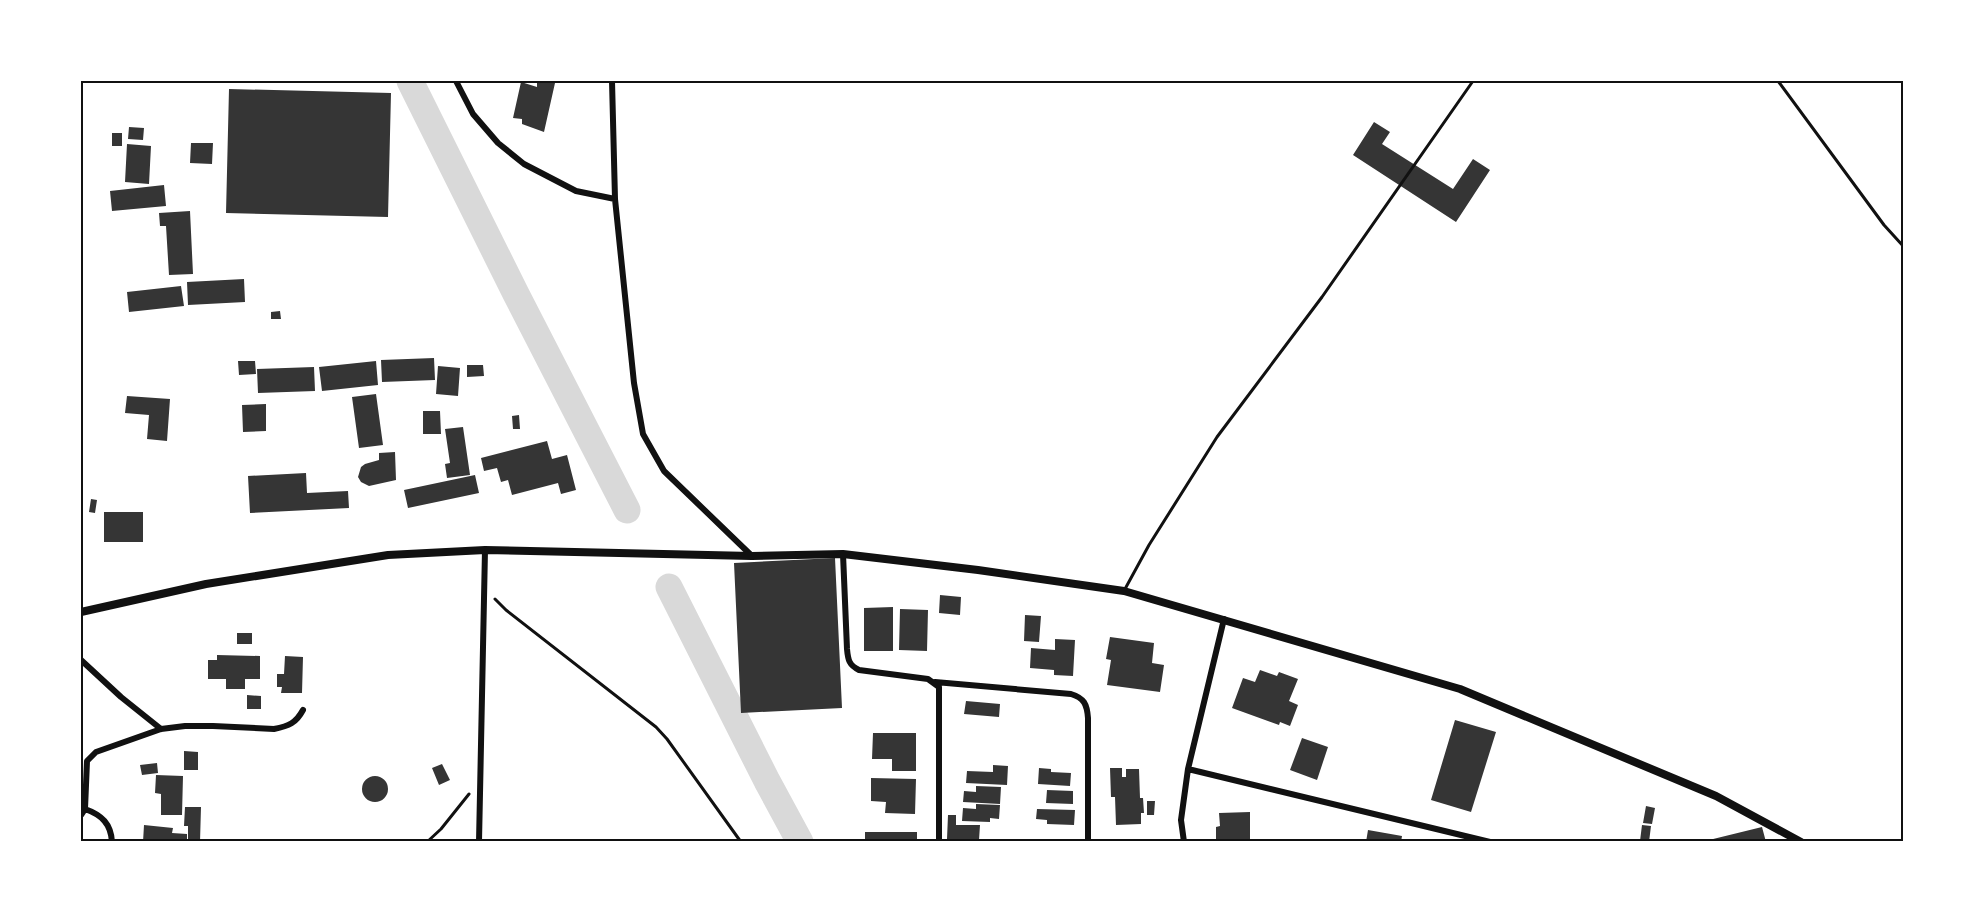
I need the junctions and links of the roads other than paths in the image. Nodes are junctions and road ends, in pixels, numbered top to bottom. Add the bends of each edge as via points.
1 (456, 81) edge
2 (612, 81) edge
3 (1473, 81) edge
4 (1778, 81) edge
5 (615, 199) junction
6 (1904, 247) edge
7 (485, 550) junction
8 (843, 554) junction
9 (752, 556) junction
10 (1124, 591) junction
11 (81, 612) edge
12 (1224, 619) junction
13 (81, 660) edge
14 (935, 682) junction
15 (303, 710) dead end
16 (161, 729) junction
17 (1188, 769) junction
18 (83, 812) edge
19 (112, 842) edge
20 (479, 842) edge
21 (939, 842) edge
22 (1088, 842) edge
23 (1184, 842) edge
24 (1490, 842) edge
25 (1801, 842) edge

1 - 5 street via 473,114 498,143 524,164 576,191
2 - 5 street
3 - 10 lane via 1322,297 1217,437
4 - 6 lane
5 - 9 street via 643,434 664,471
7 - 9 street
7 - 11 street via 388,555 206,584
7 - 20 street
8 - 9 street
8 - 10 street
8 - 14 street via 848,661 859,670
10 - 12 street
12 - 17 street
12 - 25 street via 1460,689 1716,796
13 - 16 street
14 - 21 street via 940,695
14 - 22 street via 1071,694 1083,699 1088,718
15 - 16 street via 297,721 274,729
16 - 18 street via 96,752 87,761
17 - 23 street via 1181,820
17 - 24 street
18 - 19 street via 96,813 104,819

